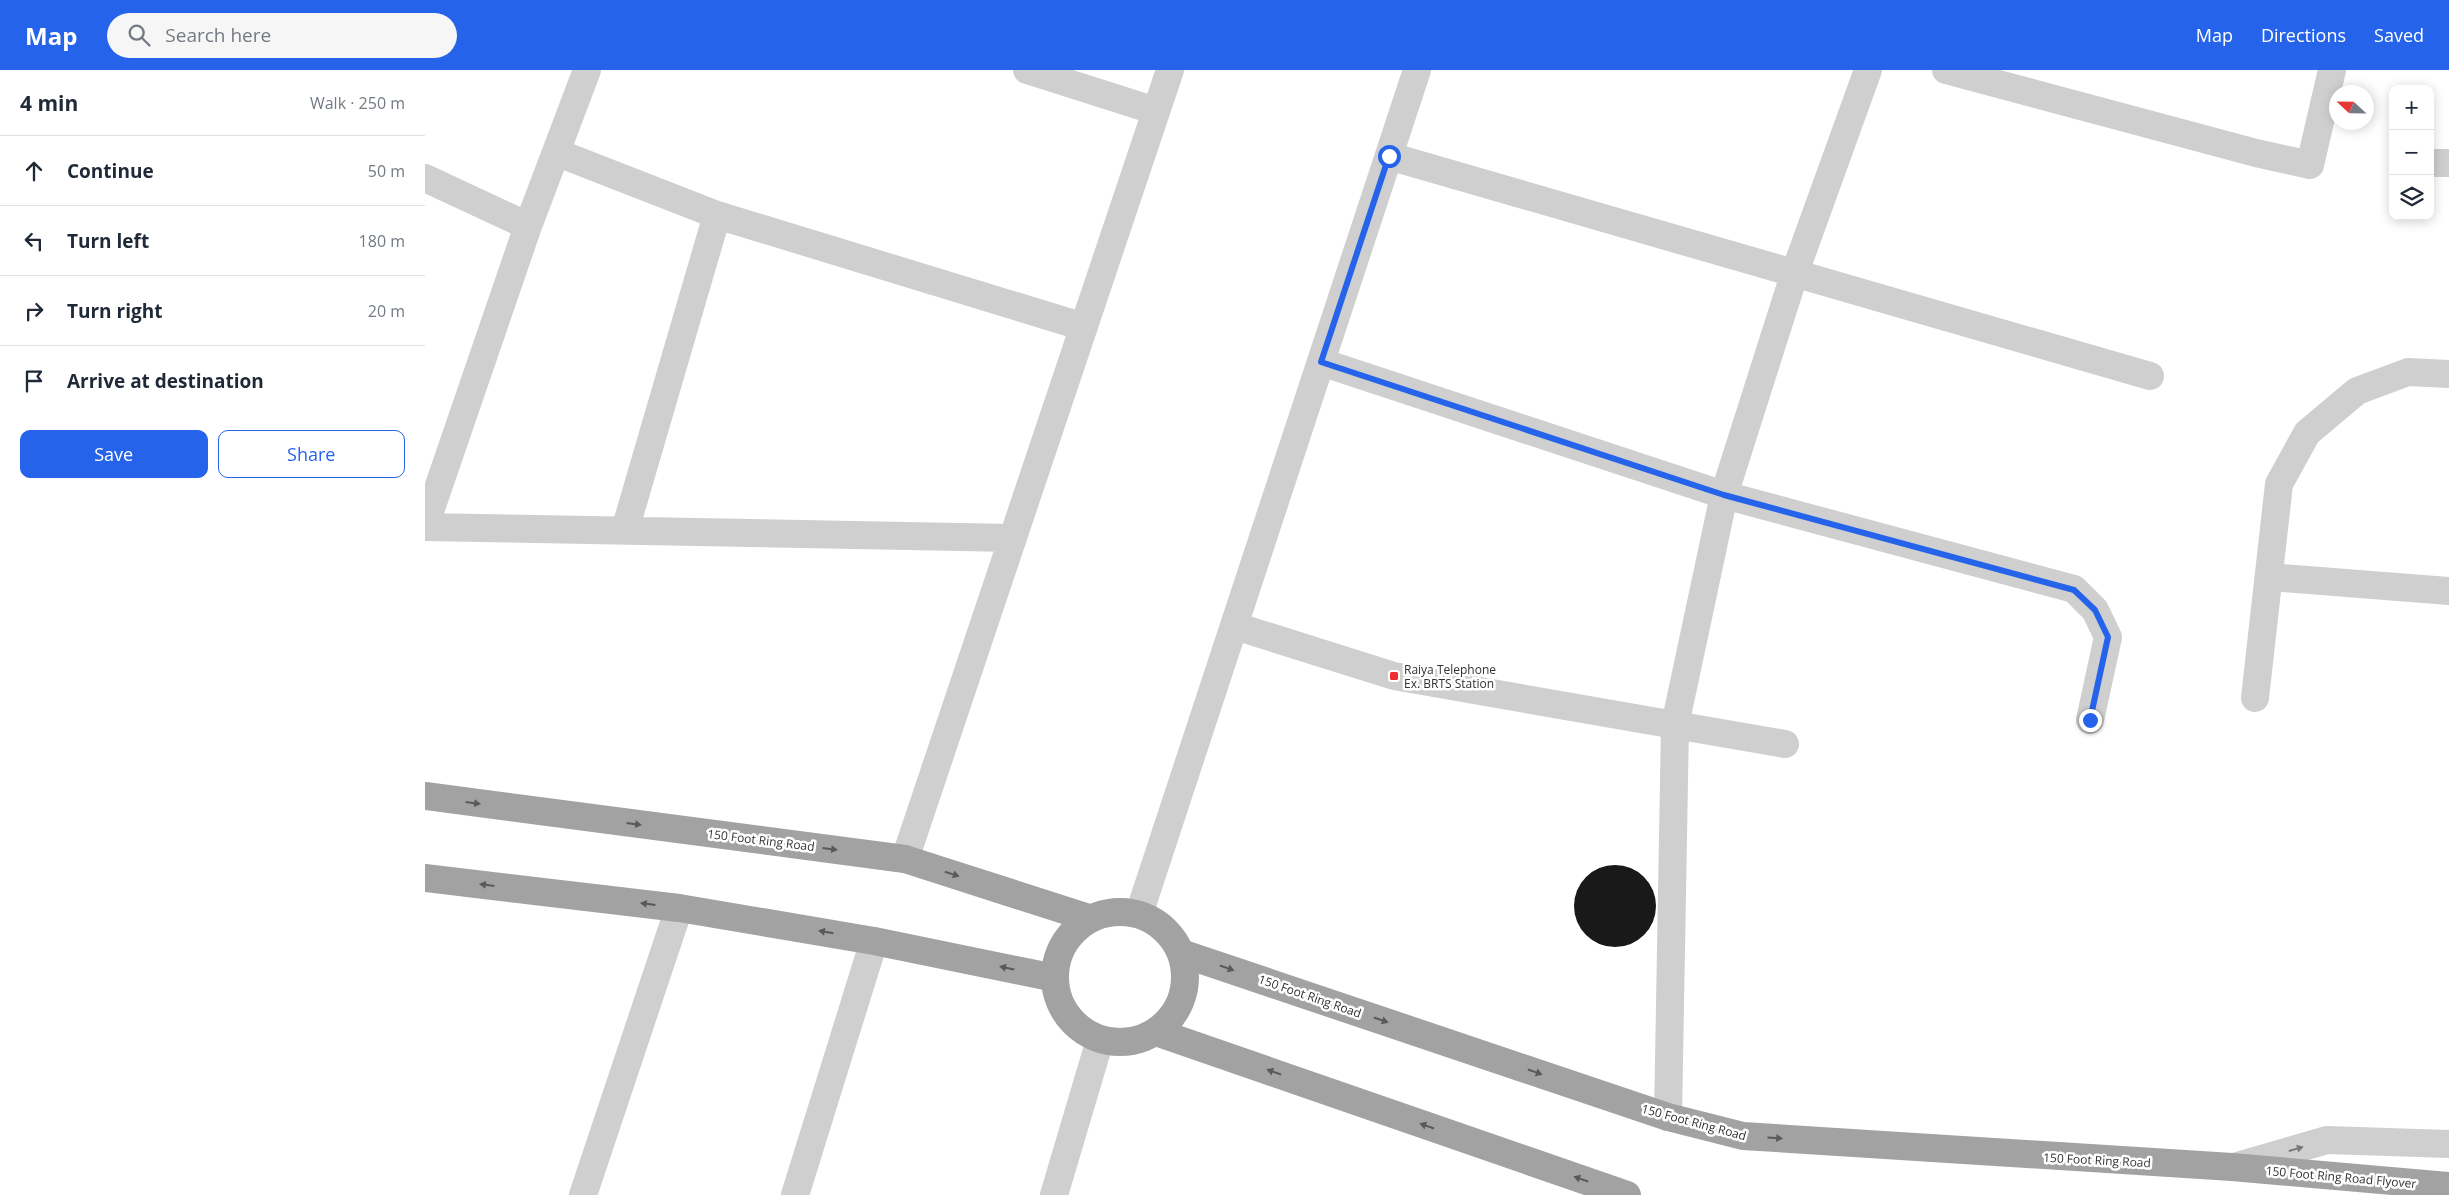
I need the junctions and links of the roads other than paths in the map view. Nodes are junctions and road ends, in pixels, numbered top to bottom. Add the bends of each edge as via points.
1 (587, 70) edge
2 (1027, 70) edge
3 (1170, 70) edge
4 (1417, 70) edge
5 (1867, 70) edge
6 (1946, 70) edge
7 (2332, 70) edge
8 (1157, 111) junction
9 (557, 153) junction
10 (1389, 156) junction
11 (425, 178) edge
12 (717, 215) junction
13 (529, 226) junction
14 (1795, 272) junction
15 (1084, 327) junction
16 (1321, 362) junction
17 (2449, 374) edge
18 (2150, 376) dead end
19 (1724, 495) junction
20 (425, 526) edge
21 (625, 530) junction
22 (1013, 538) junction
23 (2269, 577) junction
24 (2449, 591) edge
25 (1235, 626) junction
26 (2255, 698) dead end
27 (2090, 720) dead end
28 (1675, 725) junction
29 (1785, 744) dead end
30 (425, 796) edge
31 (905, 859) junction
32 (425, 878) edge
33 (679, 908) junction
34 (1139, 914) junction
35 (1089, 918) junction
36 (874, 940) junction
37 (1181, 953) junction
38 (1055, 978) junction
39 (1156, 1032) junction
40 (1100, 1040) junction
41 (1668, 1117) junction
42 (2449, 1144) edge
43 (2232, 1167) junction
44 (2449, 1186) edge
45 (583, 1195) edge
46 (795, 1195) edge
47 (1054, 1195) edge
48 (1627, 1195) edge

1 - 9 street
2 - 8 street
3 - 8 street
4 - 10 street
5 - 14 street
6 - 7 street via 2310,165
8 - 15 street
9 - 12 street
9 - 13 street
10 - 14 street
10 - 16 street
11 - 13 street
12 - 15 street
12 - 21 street
13 - 20 street
14 - 18 street
14 - 19 street
15 - 22 street
16 - 19 street
16 - 25 street
17 - 23 street via 2408,372 2357,391 2307,433 2279,484
19 - 27 street via 2074,590 2095,610 2108,637
19 - 28 street
20 - 21 street
21 - 22 street
22 - 31 street
23 - 24 street
23 - 26 street
25 - 28 street via 1394,676
25 - 34 street
28 - 29 street
28 - 41 street
30 -> 31 highway, 150 Foot Ring Road
31 -> 35 highway, 150 Foot Ring Road
33 -> 32 highway
36 -> 33 highway
33 - 45 street
34 - 35 highway via 1114,910
34 - 37 highway via 1165,928
35 - 38 highway via 1072,933 1059,954
38 -> 36 highway
36 - 46 street
37 - 39 highway via 1185,982 1177,1010
37 -> 41 highway, 150 Foot Ring Road
38 - 40 highway via 1058,998 1067,1016
39 - 40 highway via 1129,1042
48 -> 39 highway
40 - 47 street
41 -> 43 highway, 150 Foot Ring Road via 1743,1136
43 -> 42 street via 2327,1140
43 - 44 highway, 150 Foot Ring Road Flyover

